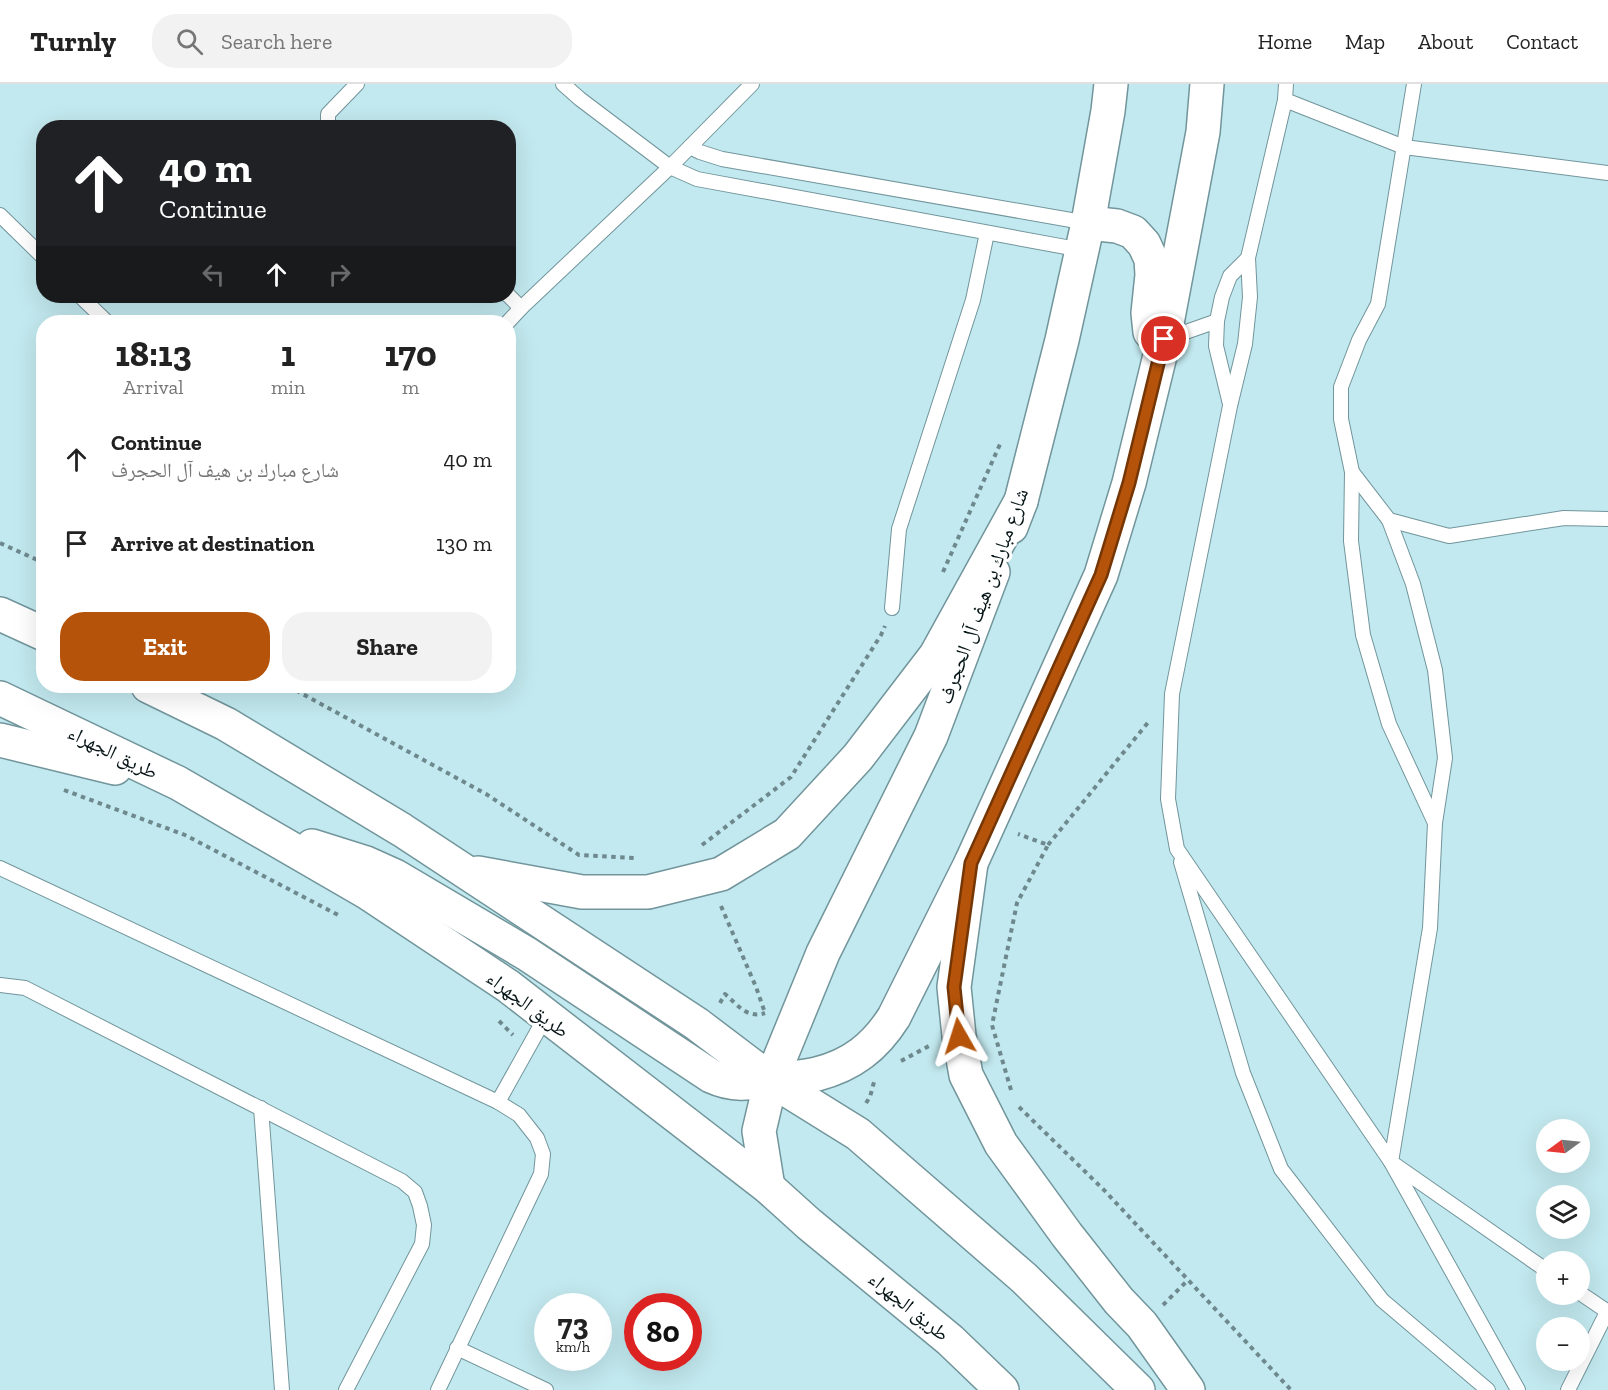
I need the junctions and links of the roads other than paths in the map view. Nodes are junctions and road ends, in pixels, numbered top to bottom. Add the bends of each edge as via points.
1 (357, 84) edge
2 (563, 84) edge
3 (752, 84) edge
4 (1110, 84) edge
5 (1207, 84) edge
6 (1286, 84) edge
7 (1414, 84) edge
8 (1285, 100) junction
9 (328, 120) edge
10 (690, 147) junction
11 (1404, 147) junction
12 (670, 167) junction
13 (1608, 173) edge
14 (0, 215) edge
15 (987, 232) junction
16 (1085, 236) junction
17 (36, 250) edge
18 (1248, 258) junction
19 (87, 303) edge
20 (516, 303) edge
21 (521, 308) junction
22 (100, 315) edge
23 (514, 315) edge
24 (1217, 321) junction
25 (1162, 349) junction
26 (1230, 406) junction
27 (1352, 472) junction
28 (1021, 501) junction
29 (1608, 519) edge
30 (1389, 520) junction
31 (892, 608) road end
32 (0, 614) edge
33 (36, 630) edge
34 (162, 693) edge
35 (0, 698) edge
36 (0, 740) edge
37 (178, 783) junction
38 (1435, 823) junction
39 (272, 838) junction
40 (1177, 849) junction
41 (971, 863) junction
42 (0, 868) edge
43 (467, 871) junction
44 (0, 985) edge
45 (546, 1016) junction
46 (730, 1049) junction
47 (711, 1076) junction
48 (771, 1080) junction
49 (498, 1102) junction
50 (261, 1108) junction
51 (1391, 1162) junction
52 (768, 1187) junction
53 (1536, 1263) edge
54 (1590, 1300) edge
55 (1607, 1312) edge
56 (457, 1348) junction
57 (526, 1386) edge
58 (282, 1390) edge
59 (346, 1390) edge
60 (438, 1390) edge
61 (546, 1390) edge
62 (1002, 1390) edge
63 (1138, 1390) edge
64 (1188, 1390) edge
65 (1488, 1390) edge
66 (1518, 1390) edge
67 (1568, 1390) edge

1 - 9 lane via 328,114
2 - 12 lane
3 - 10 lane
4 - 16 main road, شارع مبارك بن هيف آل الحجرف
5 - 25 main road via 1203,132
6 - 8 lane
7 - 11 lane
8 - 11 lane
8 - 18 lane
10 - 12 lane
10 - 16 lane via 722,159
11 - 13 lane
11 - 27 lane via 1378,304 1341,387 1341,419
12 - 15 lane via 710,182
12 - 21 lane
14 - 17 lane
15 - 16 lane
15 - 31 lane via 973,300 899,529
16 - 25 main road via 1117,226 1132,232 1144,244 1151,259 1152,275 1149,329 1153,344
16 - 28 main road, شارع مبارك بن هيف آل الحجرف
18 - 24 lane via 1230,276
18 - 26 lane via 1250,297 1245,344
19 - 22 lane
20 - 21 lane
21 - 23 lane
24 - 25 lane
24 - 26 lane via 1216,346
25 - 41 main road via 1129,483 1101,575
26 - 40 lane via 1172,694 1168,799
27 - 30 lane
27 - 38 lane via 1351,541 1363,635 1389,723
28 - 43 main road via 936,655 858,757 787,834 722,874 648,892 582,891
28 - 48 main road, شارع مبارك بن هيف آل الحجرف via 931,736 823,953 779,1017
29 - 30 lane via 1564,518 1449,536
30 - 38 lane via 1413,584 1435,670 1445,758
32 - 33 main road
34 - 43 main road via 226,724
35 - 37 main road, طريق الجهراء
36 - 37 main road
37 - 39 main road, طريق الجهراء
38 - 51 lane via 1430,928
39 - 45 main road, طريق الجهراء via 368,893 508,986
39 - 47 main road via 335,852 395,876 527,954
40 - 51 lane
40 - 65 lane via 1244,1072 1281,1169 1382,1300
41 - 48 main road via 894,1017 872,1046 837,1068
41 - 64 main road via 954,987 966,1075 1001,1144 1067,1235 1142,1324
42 - 49 lane
43 - 46 main road
44 - 50 lane via 25,988
45 - 49 lane
45 - 52 main road, طريق الجهراء
46 - 47 main road via 725,1070
46 - 48 main road
47 - 48 main road via 735,1084
48 - 52 main road, شارع مبارك بن هيف آل الحجرف via 759,1131
48 - 63 main road via 858,1134 1023,1278
49 - 56 lane via 519,1115 537,1138 543,1154 541,1174
50 - 58 lane
50 - 59 lane via 402,1181 415,1192 420,1206 422,1244
51 - 53 lane
51 - 66 lane
52 - 62 main road, طريق الجهراء via 950,1340
54 - 55 lane
55 - 67 lane
56 - 57 lane
56 - 60 lane
57 - 61 lane

